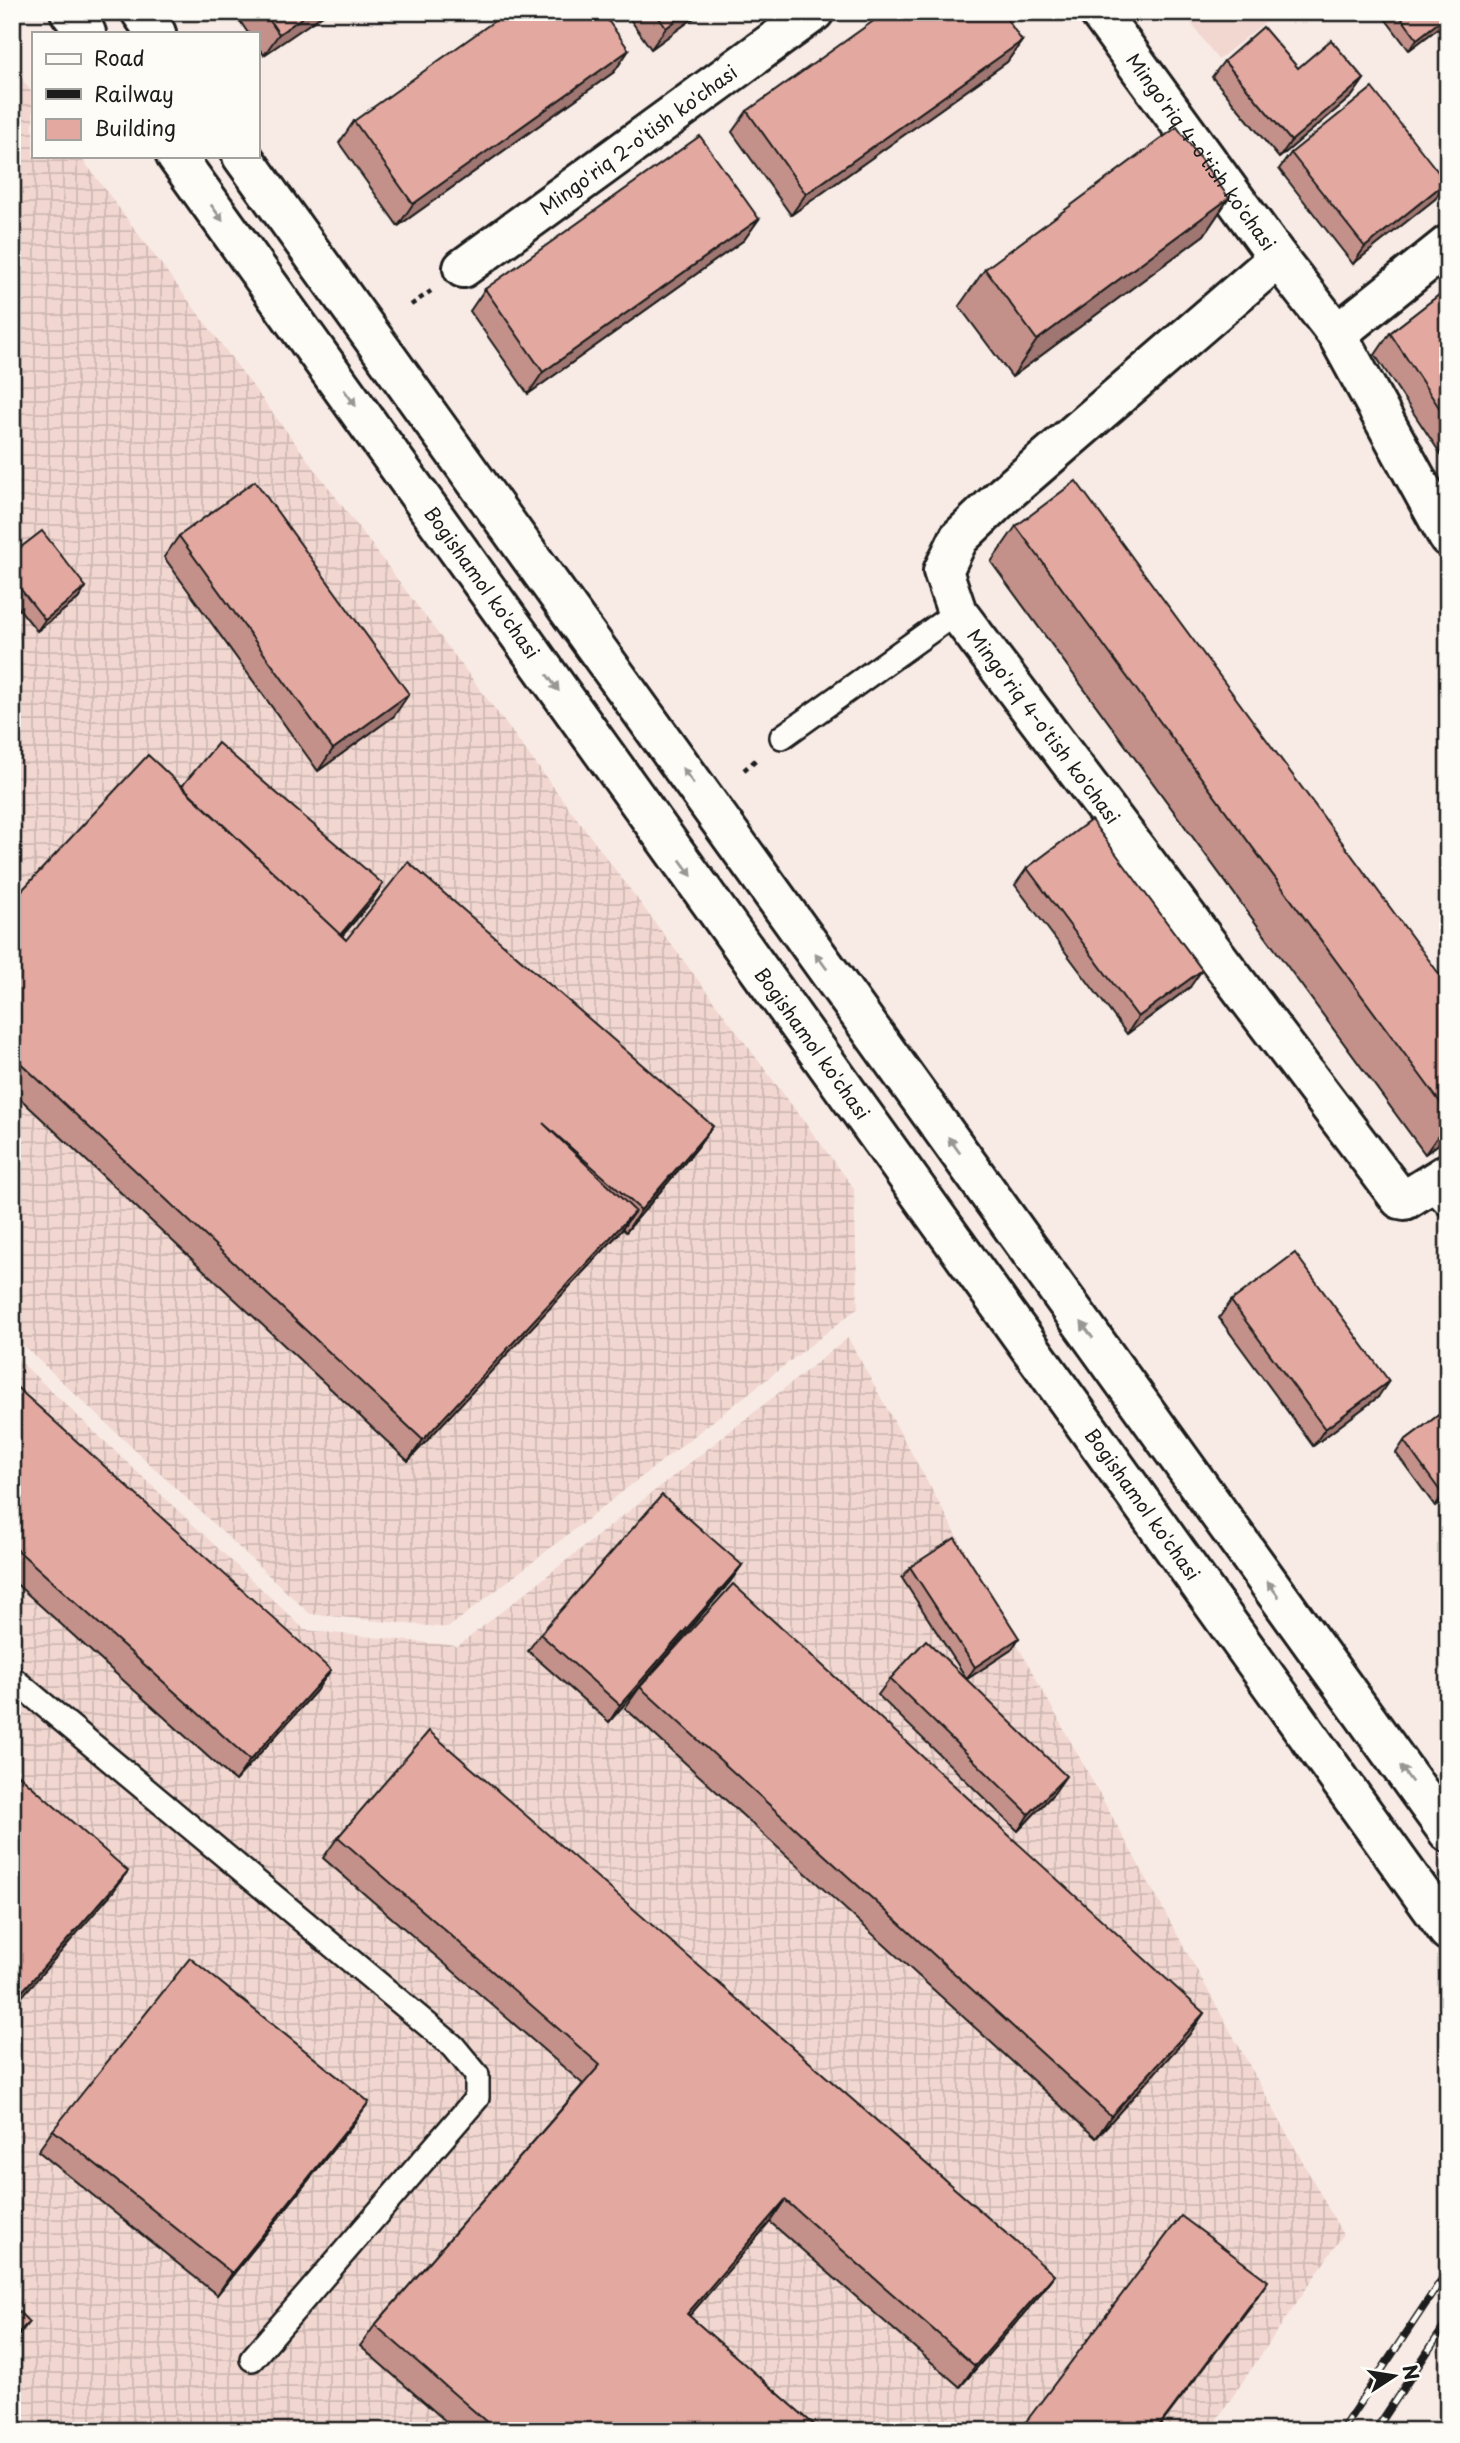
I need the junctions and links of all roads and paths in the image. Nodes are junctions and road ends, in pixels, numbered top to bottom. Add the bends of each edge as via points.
1 (70, 12) edge
2 (141, 12) edge
3 (814, 12) edge
4 (1099, 12) edge
5 (85, 32) edge
6 (155, 32) edge
7 (179, 158) edge
8 (243, 158) edge
9 (1448, 245) edge
10 (1278, 258) junction
11 (463, 268) dead end
12 (1337, 334) junction
13 (1448, 537) edge
14 (957, 612) junction
15 (782, 737) dead end
16 (1442, 1188) edge
17 (12, 1678) edge
18 (1448, 1832) edge
19 (1448, 1931) edge
20 (252, 2359) dead end

1 - 5 main road
2 - 6 main road
3 - 11 main road, Mingo'riq 2-o'tish ko'chasi
4 - 10 main road, Mingo'riq 4-o'tish ko'chasi
7 -> 19 main road, Bogishamol ko'chasi
18 -> 8 main road
9 - 12 main road
10 - 12 main road, Mingo'riq 4-o'tish ko'chasi
10 - 14 main road, Mingo'riq 4-o'tish ko'chasi via 959,538 943,571
12 - 13 main road, Mingo'riq 4-o'tish ko'chasi
14 - 15 lane
14 - 16 main road, Mingo'riq 4-o'tish ko'chasi via 1400,1199
17 - 20 lane via 453,2046 477,2076 477,2098

